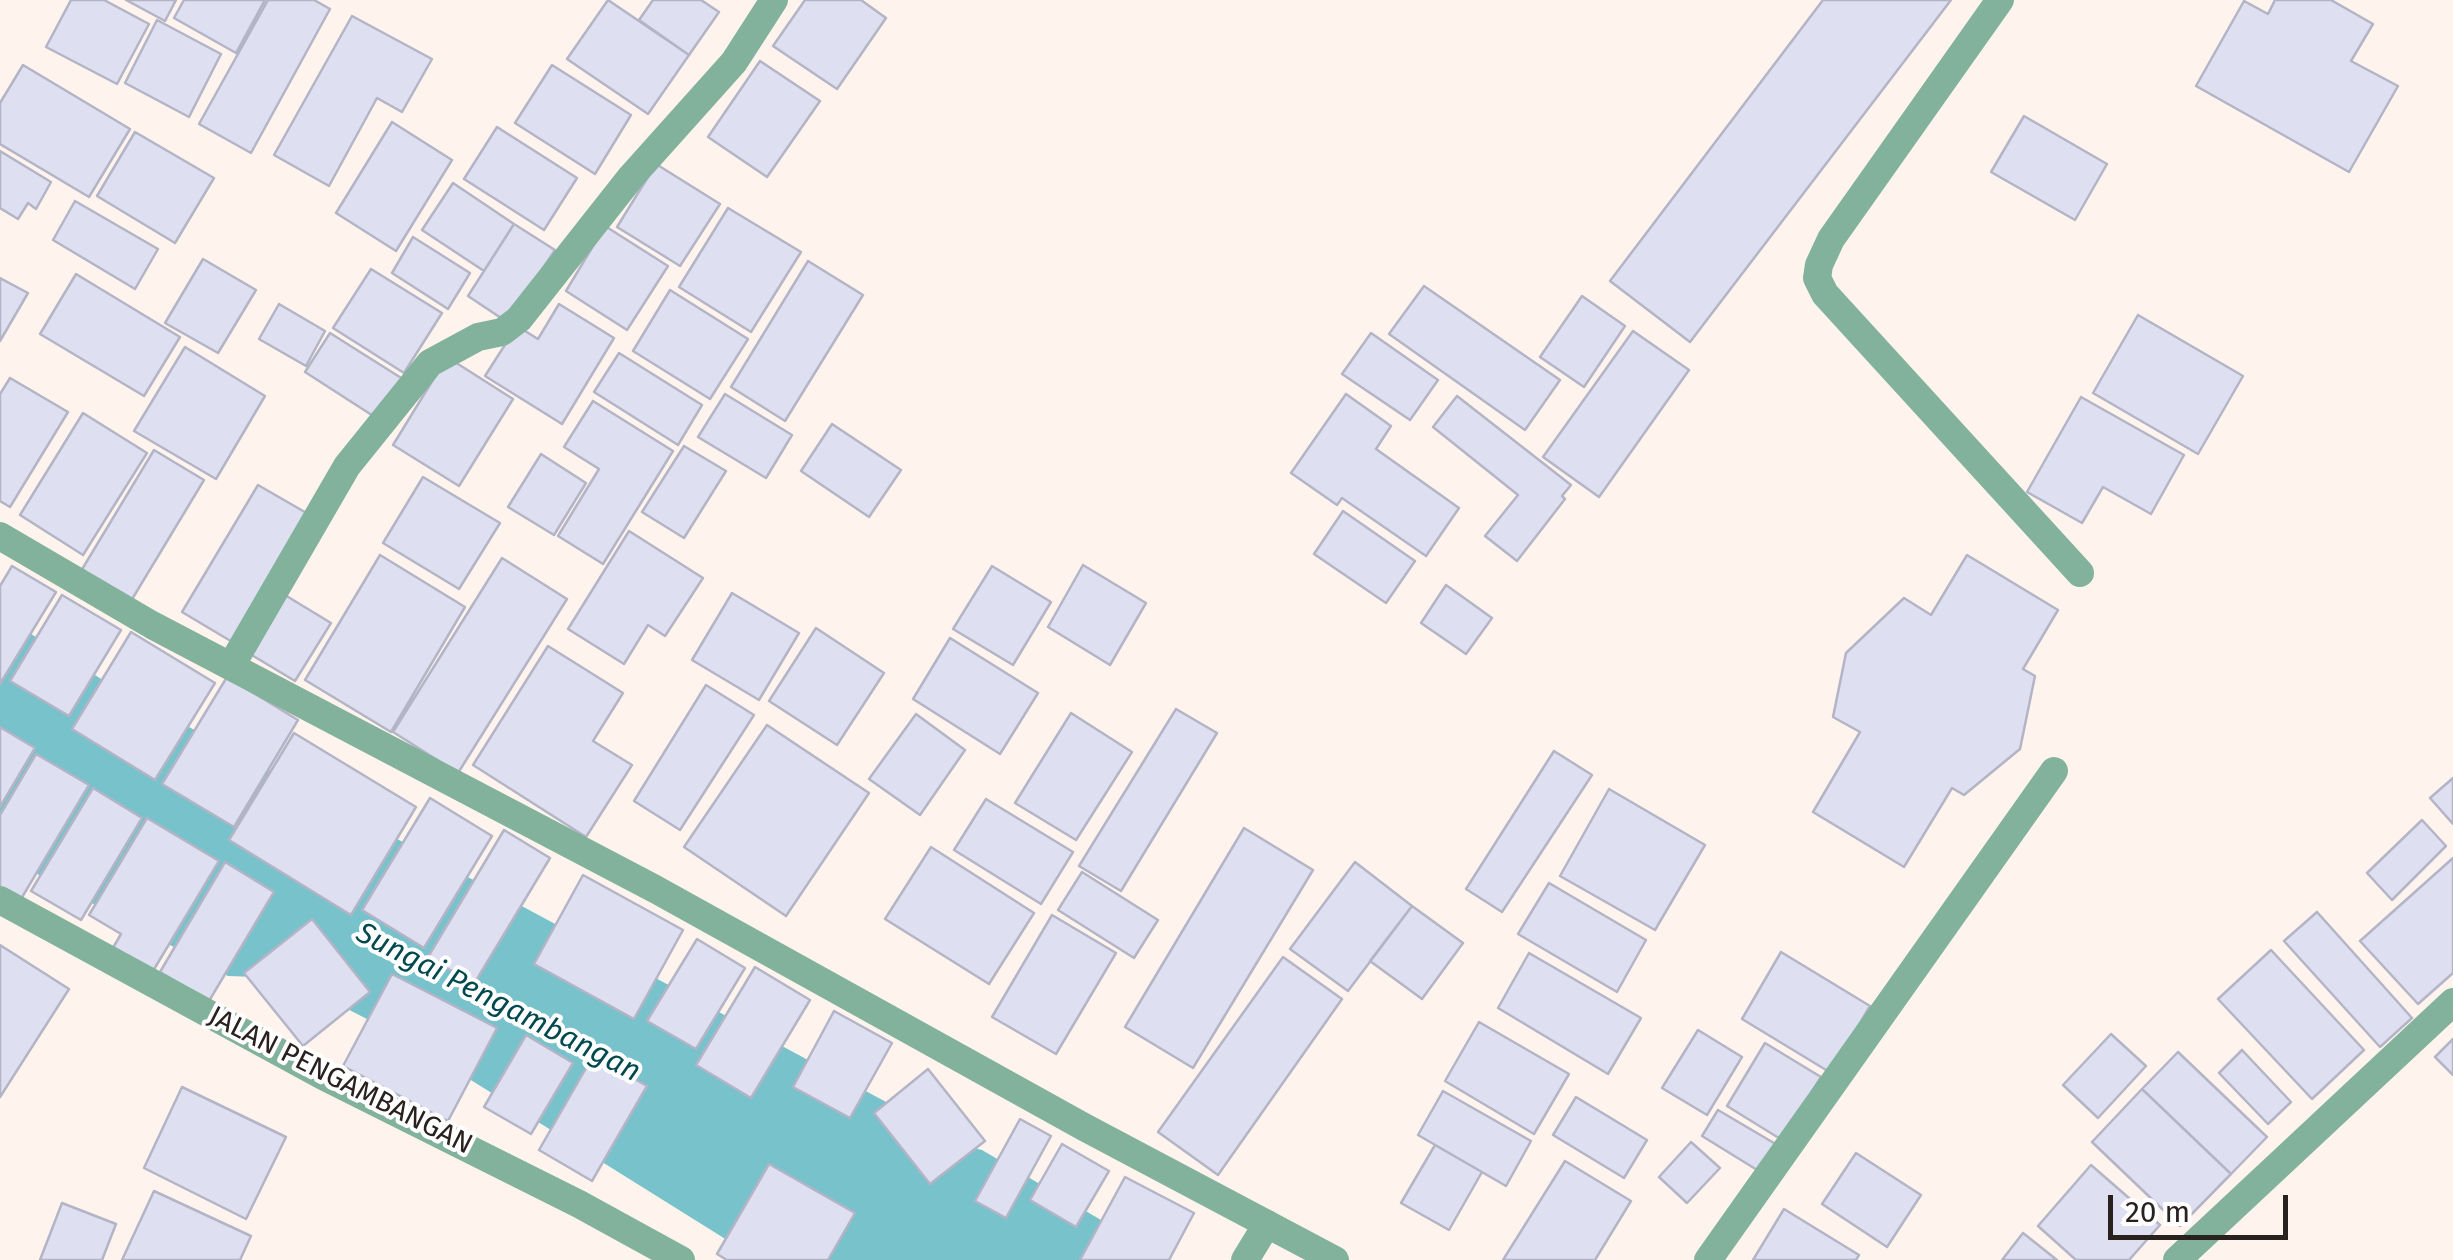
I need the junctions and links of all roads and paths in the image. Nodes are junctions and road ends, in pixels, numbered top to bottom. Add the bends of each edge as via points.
1 (774, 0) edge
2 (2000, 0) edge
3 (0, 536) edge
4 (2080, 573) dead end
5 (230, 666) junction
6 (2054, 771) dead end
7 (0, 900) edge
8 (2453, 1002) edge
9 (1267, 1224) junction
10 (680, 1260) edge
11 (1245, 1260) edge
12 (1335, 1260) edge
13 (1708, 1260) edge
14 (2177, 1260) edge

1 - 5 street via 734,62 630,176 518,318 502,332 430,362 347,466
2 - 4 street via 1832,240 1817,278
3 - 5 street
5 - 9 street via 656,889
6 - 13 street
7 - 10 street, JALAN PENGAMBANGAN
8 - 14 street
9 - 11 street
9 - 12 street

